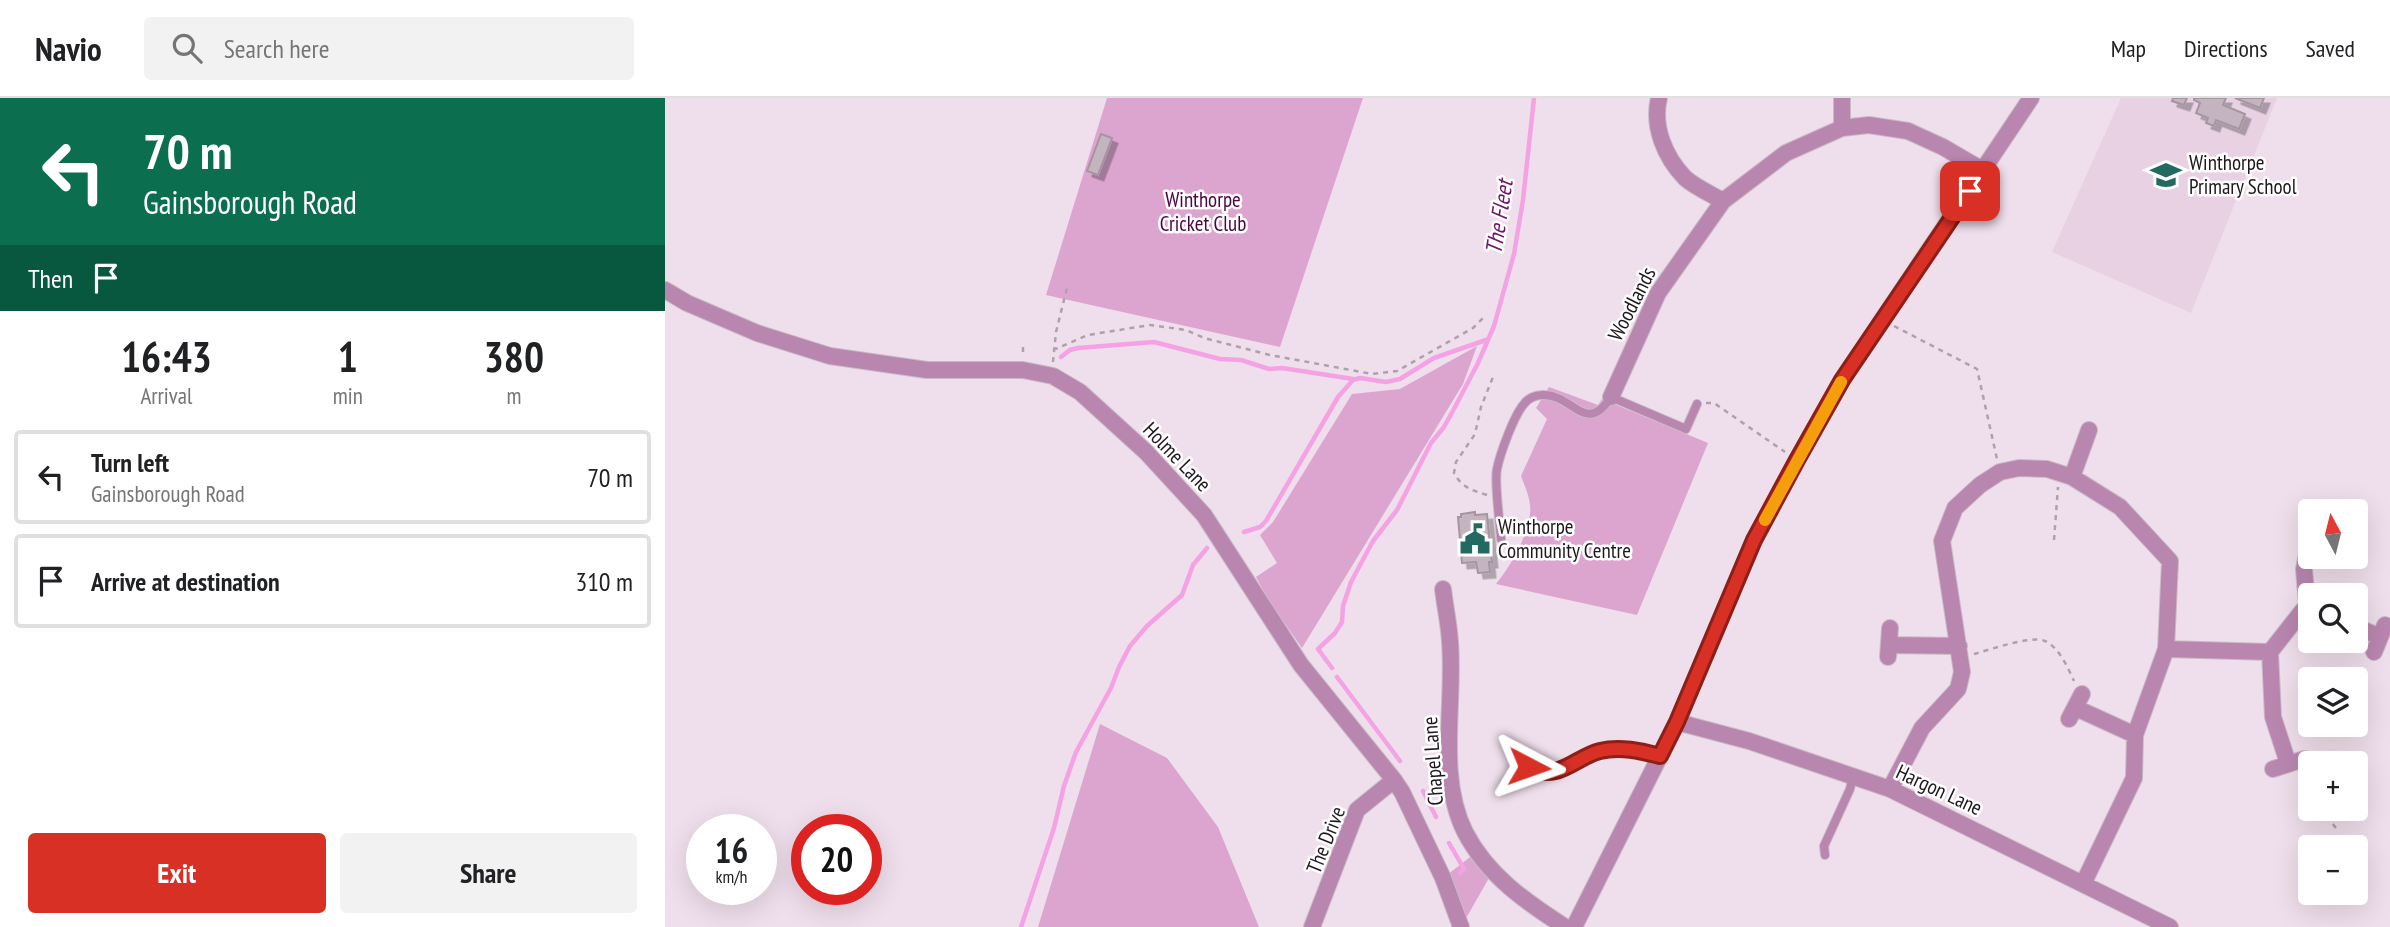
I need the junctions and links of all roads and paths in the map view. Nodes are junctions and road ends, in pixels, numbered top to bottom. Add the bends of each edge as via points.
1 (1658, 98) edge
2 (1842, 98) edge
3 (2031, 98) edge
4 (1842, 128) junction
5 (1984, 171) junction
6 (1723, 201) junction
7 (1067, 288) dead end
8 (665, 290) edge
9 (1483, 318) dead end
10 (1883, 321) junction
11 (1053, 350) junction
12 (1053, 376) junction
13 (1493, 377) dead end
14 (1611, 397) junction
15 (1697, 404) joint
16 (2089, 430) dead end
17 (1797, 460) junction
18 (2000, 472) junction
19 (2066, 475) junction
20 (1498, 498) junction
21 (1501, 539) dead end
22 (2055, 540) dead end
23 (1443, 589) dead end
24 (2298, 618) edge
25 (1890, 628) dead end
26 (2368, 632) edge
27 (2379, 638) dead end
28 (2167, 649) junction
29 (1960, 651) junction
30 (2270, 652) junction
31 (2075, 707) joint
32 (1677, 722) junction
33 (2135, 735) junction
34 (1660, 756) junction
35 (2289, 764) joint
36 (1529, 767) dead end
37 (1853, 776) junction
38 (2298, 777) edge
39 (1394, 780) junction
40 (1890, 789) junction
41 (2331, 821) edge
42 (2338, 831) dead end
43 (1825, 855) dead end
44 (2084, 884) junction
45 (1312, 927) edge
46 (1461, 927) edge
47 (1565, 927) edge
48 (1574, 927) edge
49 (2171, 927) edge

1 - 6 street via 1655,111 1664,151 1686,179
2 - 4 street
3 - 5 street
4 - 5 street, Woodlands via 1869,125 1908,131
4 - 6 street, Woodlands via 1786,153
5 - 10 street
6 - 14 street, Woodlands via 1657,293
7 - 11 path
8 - 12 street, Holme Lane via 757,333 830,356 927,370 1023,370
9 - 11 path via 1397,371 1372,374 1150,325 1088,335
10 - 17 street via 1842,380
10 - 18 path via 1977,369
11 - 12 path
12 - 39 street, Holme Lane via 1080,392 1146,452 1204,515 1301,665
13 - 20 path via 1475,434 1454,473 1468,489
14 - 15 lane via 1686,429
14 - 20 lane via 1594,414 1551,395 1525,401 1496,470
15 - 17 path via 1714,403
16 - 19 street
17 - 32 street via 1754,540
18 - 19 street via 2047,469
18 - 29 street via 1955,508 1942,541
19 - 22 path
19 - 28 street via 2120,507 2169,562
20 - 21 lane
23 - 47 street, Chapel Lane via 1450,643 1451,780 1459,818 1493,871
24 - 30 street
25 - 29 street via 1889,651
26 - 27 street
28 - 30 street
28 - 33 street
29 - 31 path via 2045,641 2066,664 2077,688
29 - 40 street via 1958,689 1921,728
30 - 35 street via 2273,717
31 - 33 street
32 - 34 street
32 - 37 street, Hargon Lane
33 - 44 street via 2134,778
34 - 36 lane via 1609,749 1557,771
34 - 48 street
35 - 38 path
37 - 40 street, Hargon Lane
37 - 43 lane via 1824,846
39 - 45 street, The Drive via 1357,810
39 - 46 street, Holme Lane via 1443,878
40 - 44 street, Hargon Lane
41 - 42 path
44 - 49 street, Hargon Lane

